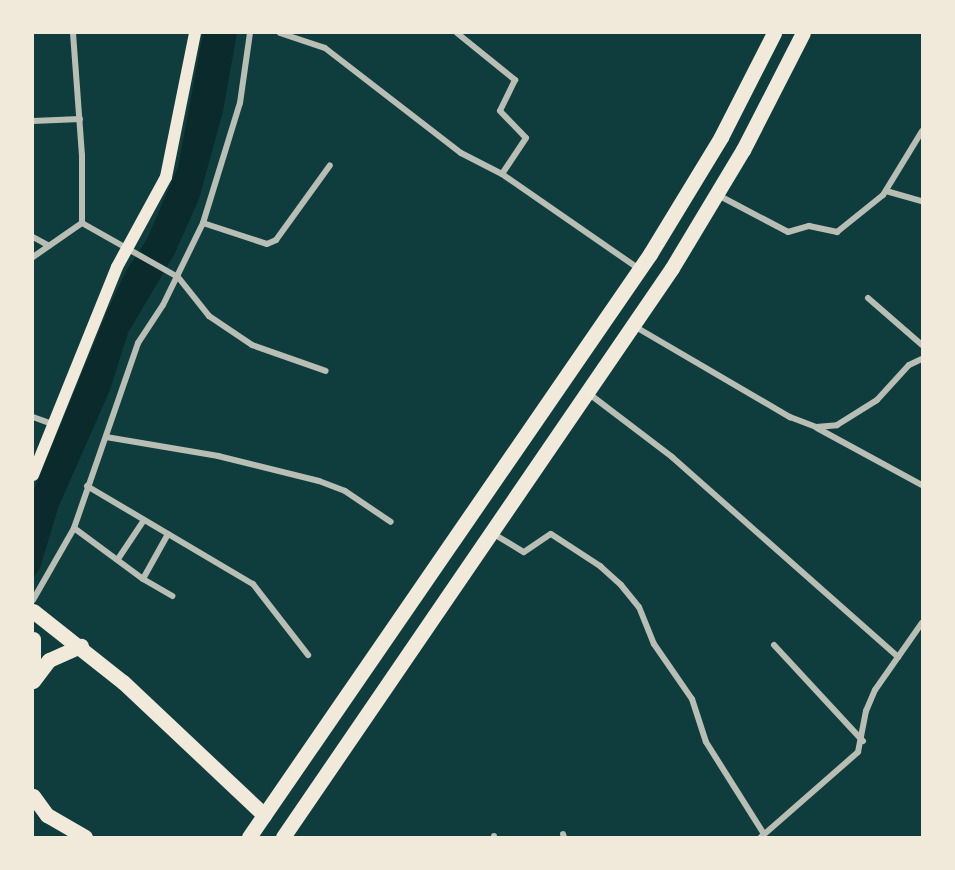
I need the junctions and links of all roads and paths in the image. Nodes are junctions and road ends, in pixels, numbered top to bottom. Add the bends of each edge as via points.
1 (73, 33) edge
2 (195, 33) edge
3 (250, 33) edge
4 (280, 33) edge
5 (457, 33) edge
6 (774, 33) edge
7 (803, 33) edge
8 (80, 119) junction
9 (33, 121) edge
10 (922, 131) edge
11 (330, 165) dead end
12 (502, 174) junction
13 (886, 191) junction
14 (716, 194) junction
15 (922, 201) edge
16 (82, 223) junction
17 (203, 223) junction
18 (33, 237) edge
19 (49, 246) junction
20 (127, 249) junction
21 (33, 257) edge
22 (640, 269) junction
23 (178, 277) junction
24 (868, 297) dead end
25 (633, 325) junction
26 (922, 345) edge
27 (922, 359) edge
28 (326, 371) dead end
29 (587, 392) junction
30 (33, 417) edge
31 (52, 424) junction
32 (816, 427) junction
33 (106, 436) junction
34 (33, 475) edge
35 (922, 484) edge
36 (87, 486) junction
37 (144, 520) junction
38 (391, 522) dead end
39 (74, 528) junction
40 (490, 532) junction
41 (168, 534) junction
42 (118, 559) junction
43 (143, 579) junction
44 (420, 588) junction
45 (173, 596) dead end
46 (33, 600) edge
47 (441, 603) junction
48 (33, 611) edge
49 (922, 623) edge
50 (33, 639) edge
51 (774, 645) dead end
52 (81, 646) junction
53 (308, 656) dead end
54 (898, 657) junction
55 (33, 661) edge
56 (33, 681) edge
57 (863, 741) junction
58 (33, 796) edge
59 (264, 815) junction
60 (762, 836) edge
61 (85, 837) edge
62 (249, 837) edge
63 (283, 837) edge

1 - 8 street
2 - 20 main road via 166,177
3 - 17 street via 240,103
4 - 12 street via 325,48 461,153
5 - 12 street via 515,80 501,111 526,138
6 - 22 main road via 721,137
7 - 14 main road
8 - 9 street
8 - 16 street
10 - 13 street
11 - 17 street via 276,240 267,244
12 - 22 street
13 - 14 street via 837,232 809,226 788,232
13 - 15 street
14 - 25 main road
16 - 19 street
16 - 20 street
17 - 23 street
18 - 19 street
19 - 21 street
20 - 23 street
20 - 31 main road
22 - 44 main road
23 - 28 street via 209,316 252,345
23 - 33 street via 138,344
24 - 26 street
25 - 29 main road
25 - 32 street via 790,417
27 - 32 street via 909,365 877,400 837,425
29 - 40 main road
29 - 54 street via 672,457
30 - 31 street
31 - 34 main road
32 - 35 street
33 - 36 street
33 - 38 street via 184,449 319,481 345,490
36 - 37 street
36 - 39 street
37 - 41 street
37 - 42 street
39 - 42 street
39 - 46 street
40 - 47 main road
40 - 60 street via 524,552 551,534 621,585 639,607 654,644 692,699 706,742
41 - 43 street
41 - 53 street via 253,584
42 - 43 street
43 - 45 street
44 - 47 main road
44 - 59 main road
47 - 63 main road
48 - 52 main road
49 - 54 street
50 - 55 main road
51 - 57 street
52 - 56 main road via 49,660
52 - 59 main road
54 - 57 street via 866,711
57 - 60 street via 836,776
58 - 61 main road via 47,815
59 - 62 main road

